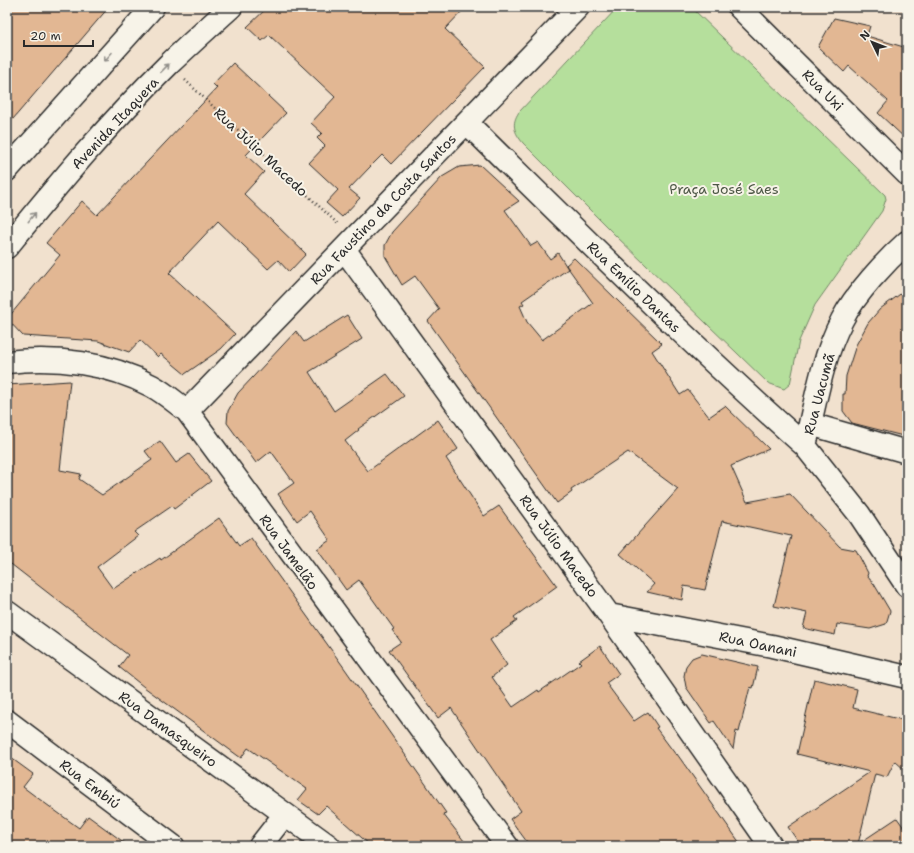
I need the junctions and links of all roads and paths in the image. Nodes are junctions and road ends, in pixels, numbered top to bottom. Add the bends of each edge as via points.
1 (153, 7) edge
2 (231, 7) edge
3 (578, 7) edge
4 (739, 7) edge
5 (168, 64) junction
6 (467, 123) junction
7 (7, 170) edge
8 (907, 174) edge
9 (907, 242) edge
10 (349, 244) junction
11 (7, 247) edge
12 (7, 362) edge
13 (187, 411) junction
14 (810, 424) junction
15 (805, 446) junction
16 (907, 452) edge
17 (907, 586) edge
18 (7, 612) edge
19 (609, 615) junction
20 (907, 677) edge
21 (7, 721) edge
22 (284, 814) junction
23 (173, 846) edge
24 (260, 846) edge
25 (329, 846) edge
26 (507, 846) edge
27 (771, 846) edge

1 -> 7 street
2 - 5 street, Avenida Itaquera
3 - 6 street, Rua Faustino da Costa Santos
4 - 8 street, Rua Uxi
5 - 10 path, Rua Júlio Macedo
11 -> 5 street, Avenida Itaquera via 63,179
6 - 10 street, Rua Faustino da Costa Santos
6 - 15 street, Rua Emílio Dantas via 637,291
9 - 14 street, Rua Uacumã via 867,284 843,319 826,359
10 - 13 street, Rua Faustino da Costa Santos
10 - 19 street, Rua Júlio Macedo
12 - 13 street, Rua Jamelão via 28,360 83,363 126,375 153,387
13 - 26 street, Rua Jamelão
14 - 15 street, Rua Uacumã
14 - 16 street
15 - 17 street, Rua Uacumã via 859,514
18 - 22 street, Rua Damasqueiro
19 - 20 street, Rua Oanani via 772,646
19 - 27 street, Rua Júlio Macedo
21 - 23 street, Rua Embiú
22 - 24 street
22 - 25 street, Rua Damasqueiro

